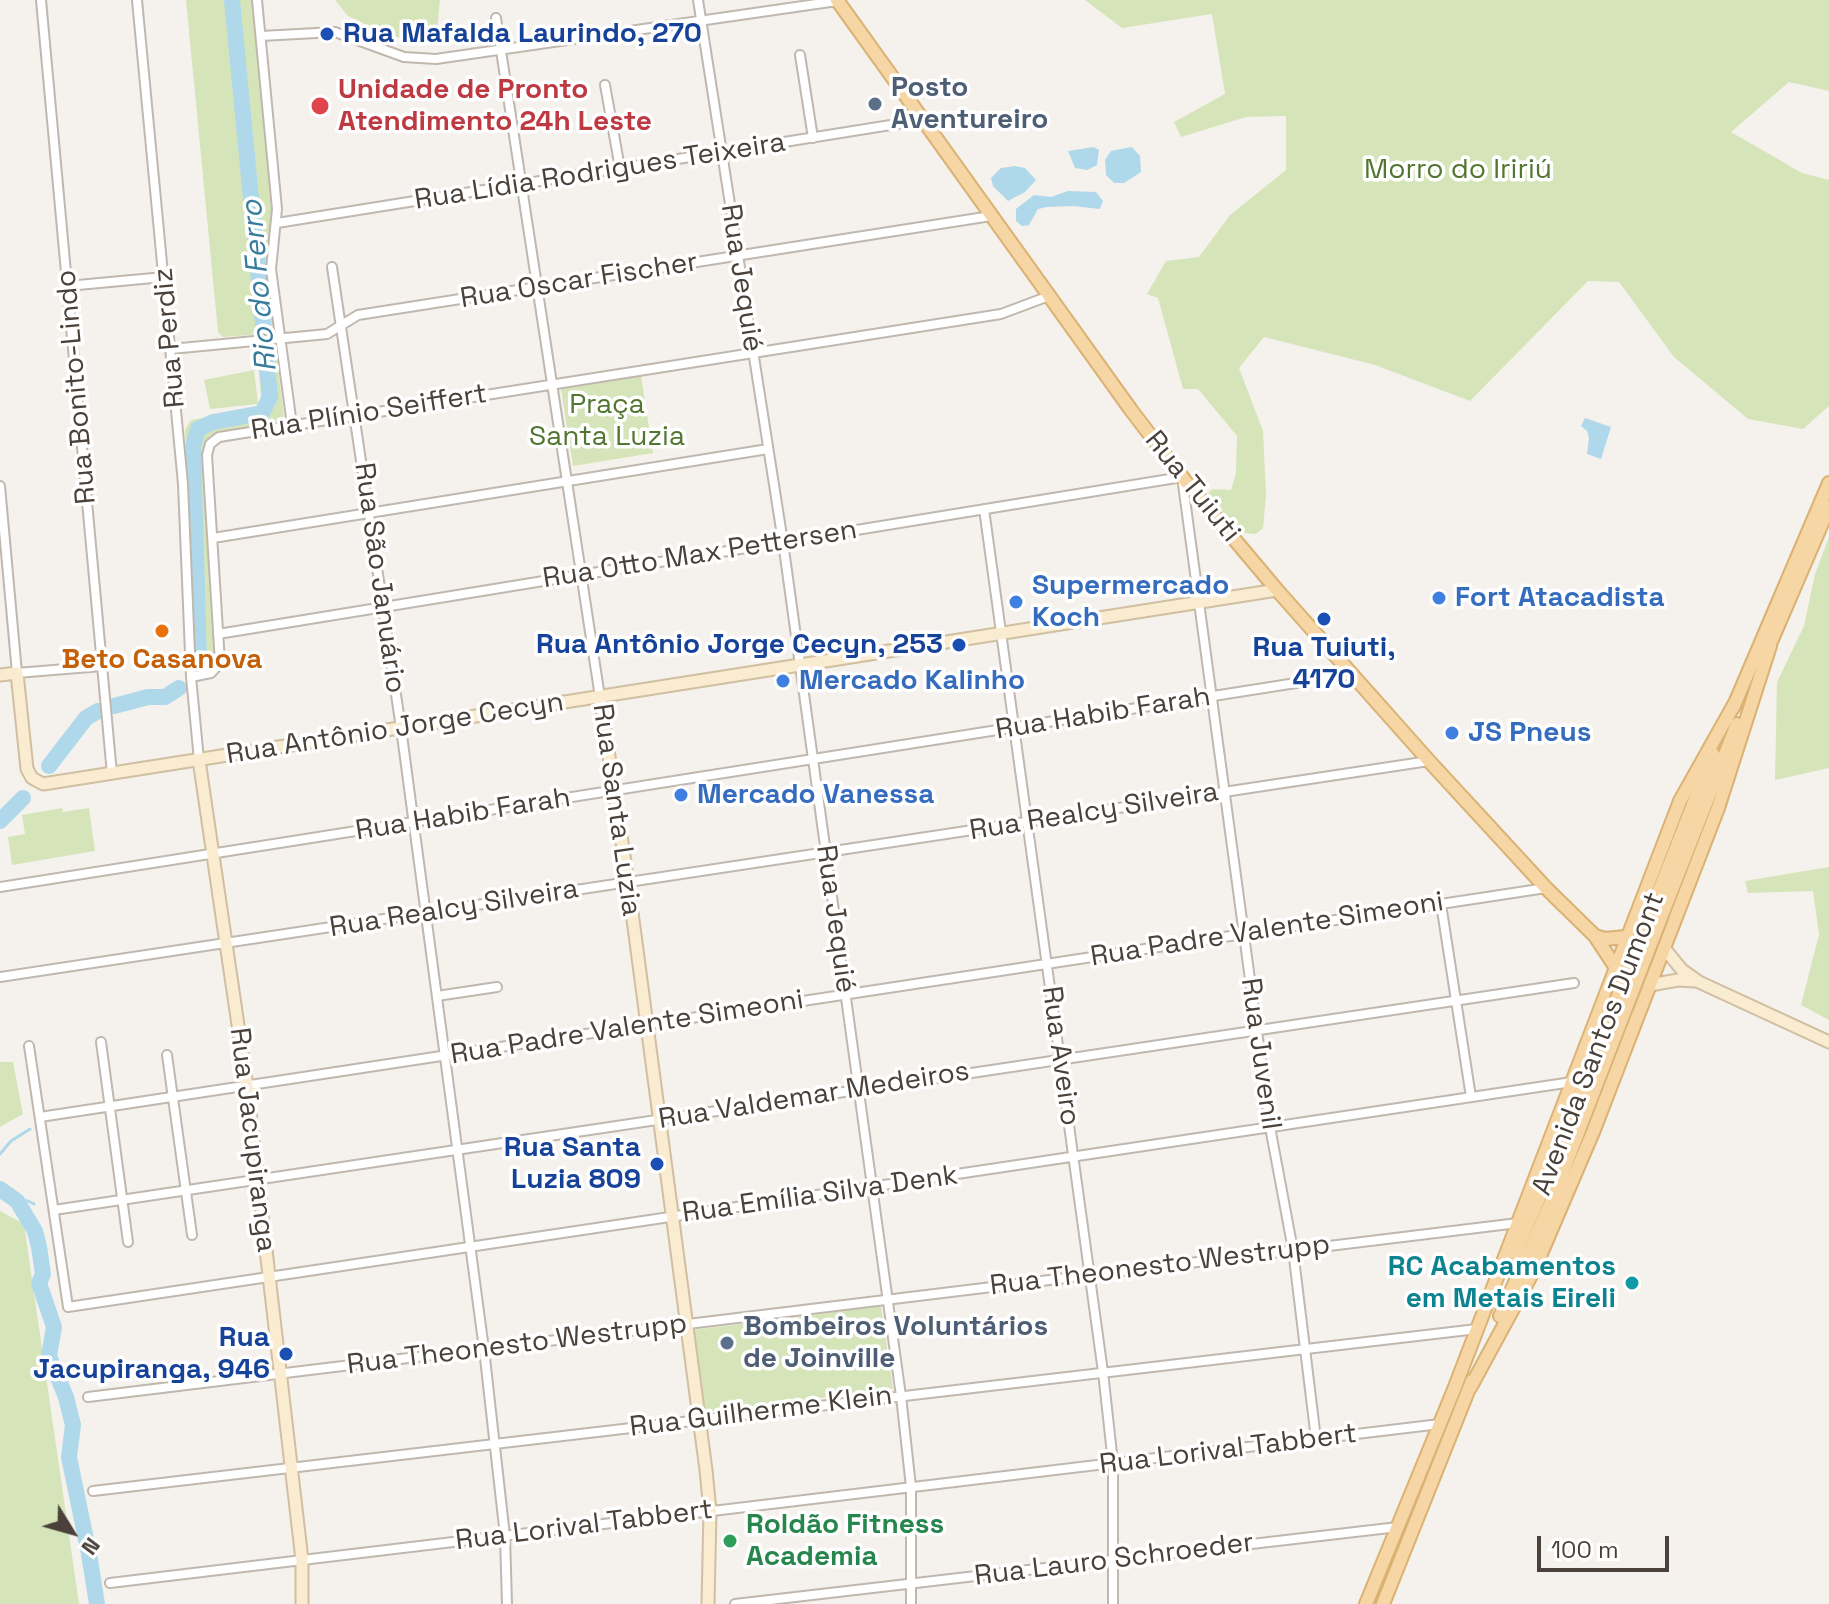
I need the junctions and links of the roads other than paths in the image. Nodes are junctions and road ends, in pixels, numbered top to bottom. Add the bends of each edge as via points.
1 (41, 0) edge
2 (137, 0) edge
3 (257, 0) edge
4 (698, 0) edge
5 (837, 0) edge
6 (496, 18) dead end
7 (701, 22) junction
8 (261, 36) junction
9 (501, 52) junction
10 (800, 55) dead end
11 (605, 85) dead end
12 (922, 120) junction
13 (813, 138) junction
14 (722, 152) junction
15 (620, 168) junction
16 (522, 184) junction
17 (991, 216) junction
18 (277, 223) junction
19 (738, 256) junction
20 (332, 267) dead end
21 (164, 277) junction
22 (67, 286) junction
23 (538, 287) junction
24 (1049, 296) junction
25 (341, 327) junction
26 (276, 338) junction
27 (171, 349) junction
28 (753, 353) junction
29 (553, 384) junction
30 (354, 416) junction
31 (292, 425) junction
32 (768, 449) junction
33 (1182, 477) junction
34 (568, 481) junction
35 (1829, 483) edge
36 (0, 486) edge
37 (1829, 507) edge
38 (984, 509) junction
39 (369, 512) junction
40 (213, 538) junction
41 (783, 542) junction
42 (582, 575) junction
43 (1277, 590) junction
44 (1199, 602) junction
45 (383, 607) junction
46 (1001, 633) junction
47 (218, 634) junction
48 (1770, 646) junction
49 (800, 665) junction
50 (102, 666) junction
51 (17, 673) junction
52 (1353, 674) junction
53 (0, 675) edge
54 (191, 677) junction
55 (600, 697) junction
56 (1212, 697) junction
57 (1735, 703) junction
58 (401, 728) junction
59 (1014, 728) junction
60 (199, 760) junction
61 (813, 760) junction
62 (1429, 761) junction
63 (112, 774) junction
64 (614, 791) junction
65 (1225, 792) junction
66 (413, 822) junction
67 (1027, 822) junction
68 (826, 852) junction
69 (213, 854) junction
70 (628, 882) junction
71 (0, 887) edge
72 (1546, 888) junction
73 (1441, 904) junction
74 (425, 913) junction
75 (1656, 913) junction
76 (1244, 934) junction
77 (1595, 936) junction
78 (1628, 937) junction
79 (226, 943) junction
80 (1664, 948) junction
81 (1605, 955) junction
82 (1047, 964) junction
83 (1616, 970) junction
84 (0, 977) edge
85 (1699, 982) junction
86 (1574, 983) dead end
87 (1610, 985) junction
88 (1650, 985) junction
89 (497, 987) dead end
90 (846, 995) junction
91 (437, 996) junction
92 (1456, 1000) junction
93 (1621, 1006) junction
94 (647, 1025) junction
95 (1257, 1030) junction
96 (101, 1042) dead end
97 (1829, 1042) edge
98 (29, 1046) dead end
99 (167, 1055) dead end
100 (445, 1056) junction
101 (1060, 1060) junction
102 (1572, 1082) junction
103 (247, 1086) junction
104 (859, 1090) junction
105 (173, 1097) junction
106 (1471, 1097) junction
107 (110, 1107) junction
108 (40, 1117) junction
109 (659, 1120) junction
110 (1270, 1127) junction
111 (457, 1150) junction
112 (1074, 1157) junction
113 (258, 1180) junction
114 (872, 1187) junction
115 (186, 1190) junction
116 (122, 1200) junction
117 (54, 1210) junction
118 (672, 1217) junction
119 (1518, 1223) junction
120 (192, 1235) dead end
121 (128, 1242) dead end
122 (470, 1247) junction
123 (1293, 1250) junction
124 (1090, 1275) junction
125 (269, 1277) junction
126 (888, 1299) junction
127 (686, 1324) junction
128 (1477, 1329) junction
129 (1305, 1348) junction
130 (484, 1349) junction
131 (1103, 1372) junction
132 (281, 1373) junction
133 (1470, 1388) junction
134 (1453, 1392) junction
135 (901, 1396) junction
136 (88, 1397) dead end
137 (699, 1420) junction
138 (1440, 1424) junction
139 (1316, 1439) junction
140 (494, 1444) junction
141 (1113, 1463) junction
142 (292, 1468) junction
143 (911, 1487) junction
144 (93, 1491) dead end
145 (710, 1511) junction
146 (1398, 1527) junction
147 (505, 1536) junction
148 (1114, 1559) junction
149 (302, 1560) junction
150 (110, 1583) dead end
151 (911, 1583) junction
152 (302, 1604) edge
153 (507, 1604) edge
154 (708, 1604) edge
155 (735, 1604) edge
156 (911, 1604) edge
157 (1113, 1604) edge
158 (1366, 1604) edge
159 (1383, 1604) edge

1 - 22 street, Rua Bonito-Lindo
2 - 21 street, Rua Perdiz
3 - 8 street
4 - 7 street, Rua Jequié
5 - 7 street
5 - 12 main road, Rua Tuiuti
6 - 9 street, Rua Santa Luzia
7 - 9 street
7 - 14 street, Rua Jequié
8 - 9 street via 335,32 421,59
8 - 18 street
9 - 16 street, Rua Santa Luzia
10 - 13 street
11 - 15 street
12 - 13 street, Rua Lídia Rodrigues Teixeira
12 - 17 main road, Rua Tuiuti
13 - 14 street, Rua Lídia Rodrigues Teixeira
14 - 15 street, Rua Lídia Rodrigues Teixeira
14 - 19 street, Rua Jequié
15 - 16 street, Rua Lídia Rodrigues Teixeira
16 - 18 street, Rua Lídia Rodrigues Teixeira
16 - 23 street, Rua Santa Luzia
17 - 19 street, Rua Oscar Fischer
17 - 24 main road, Rua Tuiuti
18 - 26 street via 271,269
19 - 23 street, Rua Oscar Fischer
19 - 28 street, Rua Jequié
20 - 25 street, Rua São Januário
21 - 22 street
21 - 27 street, Rua Perdiz
22 - 50 street, Rua Bonito-Lindo
23 - 25 street, Rua Oscar Fischer via 358,315
23 - 29 street, Rua Santa Luzia
24 - 28 street, Rua Plínio Seiffert via 1001,314
24 - 33 main road, Rua Tuiuti
25 - 26 street, Rua Oscar Fischer via 327,334
25 - 30 street, Rua São Januário
26 - 27 street, Rua Oscar Fischer
26 - 31 street
27 - 54 street, Rua Perdiz
28 - 29 street, Rua Plínio Seiffert
28 - 32 street, Rua Jequié
29 - 30 street, Rua Plínio Seiffert
29 - 34 street, Rua Santa Luzia
30 - 31 street, Rua Plínio Seiffert
30 - 39 street, Rua São Januário
31 - 40 street, Rua Plínio Seiffert via 219,437 210,444
32 - 34 street
32 - 41 street, Rua Jequié
33 - 38 street, Rua Otto Max Pettersen
33 - 43 main road, Rua Tuiuti
33 - 44 street, Rua Juvenil
34 - 39 street
34 - 42 street, Rua Santa Luzia
35 - 57 main road, Avenida Santos Dumont
36 - 51 street
37 - 48 main road, Avenida Santos Dumont
38 - 41 street, Rua Otto Max Pettersen
38 - 46 street, Rua Aveiro
39 - 40 street
39 - 45 street, Rua São Januário
40 - 47 street
41 - 42 street, Rua Otto Max Pettersen
41 - 49 street, Rua Jequié
42 - 45 street, Rua Otto Max Pettersen
42 - 55 street, Rua Santa Luzia
43 - 44 street, Rua Antônio Jorge Cecyn
43 - 52 main road, Rua Tuiuti
44 - 46 street, Rua Antônio Jorge Cecyn
44 - 56 street, Rua Juvenil
45 - 47 street, Rua Otto Max Pettersen
45 - 58 street, Rua São Januário
46 - 49 street, Rua Antônio Jorge Cecyn
46 - 59 street, Rua Aveiro
47 - 54 street via 218,667
48 - 75 main road, Avenida Santos Dumont
48 - 80 main road via 1718,808
49 - 55 street, Rua Antônio Jorge Cecyn
49 - 61 street, Rua Jequié
50 - 51 street
50 - 63 street, Rua Bonito-Lindo
51 - 53 street
51 - 63 street, Rua Antônio Jorge Cecyn via 27,769 36,782
52 - 56 street, Rua Habib Farah
52 - 62 main road, Rua Tuiuti
54 - 60 street, Rua Jacupiranga
55 - 58 street, Rua Antônio Jorge Cecyn
55 - 64 street, Rua Santa Luzia
56 - 59 street, Rua Habib Farah
56 - 65 street, Rua Juvenil
57 - 75 main road, Avenida Santos Dumont via 1694,797
57 - 78 main road via 1680,801
58 - 60 street, Rua Antônio Jorge Cecyn
58 - 66 street, Rua São Januário
59 - 61 street, Rua Habib Farah
59 - 67 street, Rua Aveiro
60 - 63 street, Rua Antônio Jorge Cecyn
60 - 69 street, Rua Jacupiranga
61 - 64 street, Rua Habib Farah
61 - 68 street, Rua Jequié
62 - 65 street, Rua Realcy Silveira
62 - 72 main road, Rua Tuiuti
64 - 66 street, Rua Habib Farah
64 - 70 street, Rua Santa Luzia
65 - 67 street, Rua Realcy Silveira
65 - 76 street, Rua Juvenil
66 - 69 street, Rua Habib Farah
66 - 74 street, Rua São Januário
67 - 68 street, Rua Realcy Silveira
67 - 82 street, Rua Aveiro
68 - 70 street, Rua Realcy Silveira
68 - 90 street, Rua Jequié
69 - 71 street, Rua Habib Farah
69 - 79 street, Rua Jacupiranga
70 - 74 street, Rua Realcy Silveira
70 - 94 street, Rua Santa Luzia
72 - 73 street, Rua Padre Valente Simeoni
72 - 77 main road, Rua Tuiuti
73 - 76 street, Rua Padre Valente Simeoni
73 - 92 street
74 - 79 street, Rua Realcy Silveira
74 - 91 street, Rua São Januário
75 - 93 main road, Avenida Santos Dumont, bridge
76 - 82 street, Rua Padre Valente Simeoni
76 - 95 street, Rua Juvenil
77 - 78 main road, Rua Tuiuti
77 - 81 main road, Rua Tuiuti
78 - 80 main road, Rua Tuiuti via 1650,936
78 - 83 main road
79 - 84 street, Rua Realcy Silveira
79 - 103 street, Rua Jacupiranga
80 - 85 street, Rua Tuiuti
80 - 88 main road
81 - 83 main road, Rua Tuiuti
81 - 87 main road
82 - 90 street, Rua Padre Valente Simeoni
82 - 101 street, Rua Aveiro
83 - 87 main road
83 - 88 main road, Rua Tuiuti via 1632,985
85 - 88 street, Rua Tuiuti
85 - 97 street, Rua Tuiuti
86 - 92 street, Rua Valdemar Medeiros
87 - 102 main road
88 - 133 main road via 1555,1226
89 - 91 street
90 - 94 street, Rua Padre Valente Simeoni
90 - 104 street, Rua Jequié
91 - 100 street, Rua São Januário
92 - 95 street, Rua Valdemar Medeiros
92 - 106 street
93 - 133 main road, Avenida Santos Dumont via 1552,1200
93 - 134 main road, Avenida Santos Dumont
94 - 100 street, Rua Padre Valente Simeoni
94 - 109 street, Rua Santa Luzia
95 - 101 street, Rua Valdemar Medeiros
95 - 110 street, Rua Juvenil
96 - 107 street
98 - 108 street
99 - 105 street
100 - 103 street, Rua Padre Valente Simeoni
100 - 111 street, Rua São Januário
101 - 104 street, Rua Valdemar Medeiros
101 - 112 street, Rua Aveiro
102 - 106 street, Rua Emília Silva Denk
102 - 119 main road
103 - 105 street, Rua Padre Valente Simeoni
103 - 113 street, Rua Jacupiranga
104 - 109 street, Rua Valdemar Medeiros
104 - 114 street, Rua Jequié
105 - 107 street, Rua Padre Valente Simeoni
105 - 115 street
106 - 110 street, Rua Emília Silva Denk
107 - 108 street, Rua Padre Valente Simeoni
107 - 116 street
108 - 117 street
109 - 111 street, Rua Valdemar Medeiros
109 - 118 street, Rua Santa Luzia
110 - 112 street, Rua Emília Silva Denk
110 - 123 street, Rua Juvenil
111 - 113 street, Rua Valdemar Medeiros
111 - 122 street, Rua São Januário
112 - 114 street, Rua Emília Silva Denk
112 - 124 street, Rua Aveiro
113 - 115 street, Rua Valdemar Medeiros
113 - 125 street, Rua Jacupiranga
114 - 118 street, Rua Emília Silva Denk
114 - 126 street, Rua Jequié
115 - 116 street, Rua Valdemar Medeiros
115 - 120 street
116 - 117 street, Rua Valdemar Medeiros
116 - 121 street
117 - 125 street, Rua Emília Silva Denk via 68,1307
118 - 122 street, Rua Emília Silva Denk
118 - 127 street, Rua Santa Luzia
119 - 123 street, Rua Theonesto Westrupp
119 - 128 main road
122 - 125 street, Rua Emília Silva Denk
122 - 130 street, Rua São Januário
123 - 124 street, Rua Theonesto Westrupp
123 - 129 street, Rua Juvenil
124 - 126 street, Rua Theonesto Westrupp
124 - 131 street, Rua Aveiro
125 - 132 street, Rua Jacupiranga
126 - 127 street, Rua Theonesto Westrupp
126 - 135 street, Rua Jequié
127 - 130 street, Rua Theonesto Westrupp
127 - 137 street, Rua Santa Luzia
128 - 129 street, Rua Guilherme Klein
128 - 134 main road
129 - 131 street, Rua Guilherme Klein
129 - 139 street, Rua Juvenil
130 - 132 street, Rua Theonesto Westrupp
130 - 140 street, Rua São Januário
131 - 135 street, Rua Guilherme Klein
131 - 141 street, Rua Aveiro
132 - 136 street, Rua Theonesto Westrupp
132 - 142 street, Rua Jacupiranga
133 - 159 main road, Avenida Santos Dumont
134 - 138 main road, Avenida Santos Dumont
135 - 137 street, Rua Guilherme Klein
135 - 143 street, Rua Jequié
137 - 140 street, Rua Guilherme Klein
137 - 145 street, Rua Santa Luzia
138 - 139 street, Rua Lorival Tabbert
138 - 146 main road, Avenida Santos Dumont
139 - 141 street, Rua Lorival Tabbert
140 - 142 street, Rua Guilherme Klein
140 - 147 street, Rua São Januário
141 - 143 street, Rua Lorival Tabbert
141 - 148 street, Rua Aveiro
142 - 144 street, Rua Guilherme Klein
142 - 149 street, Rua Jacupiranga
143 - 145 street, Rua Lorival Tabbert
143 - 151 street, Rua Jequié
145 - 147 street, Rua Lorival Tabbert
145 - 154 street, Rua Santa Luzia
146 - 148 street, Rua Lauro Schroeder
146 - 158 main road, Avenida Santos Dumont
147 - 149 street, Rua Lorival Tabbert
147 - 153 street, Rua São Januário
148 - 151 street, Rua Lauro Schroeder
148 - 157 street, Rua Aveiro
149 - 150 street, Rua Lorival Tabbert
149 - 152 street, Rua Jacupiranga
151 - 155 street, Rua Lauro Schroeder
151 - 156 street, Rua Jequié

